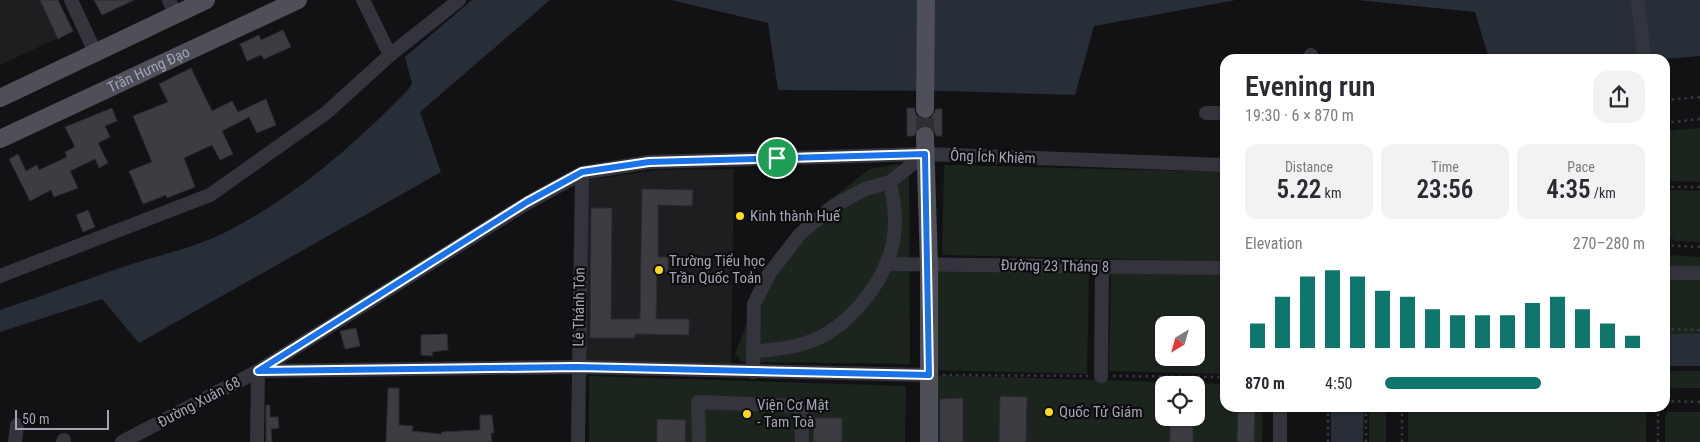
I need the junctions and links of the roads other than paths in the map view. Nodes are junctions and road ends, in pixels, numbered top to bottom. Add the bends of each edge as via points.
1 (71, 0) edge
2 (298, 0) edge
3 (363, 0) edge
4 (459, 0) edge
5 (926, 0) edge
6 (1638, 0) edge
7 (200, 1) edge
8 (173, 7) edge
9 (95, 52) junction
10 (1643, 54) edge
11 (390, 55) junction
12 (0, 98) edge
13 (925, 109) tunnel mouth
14 (1206, 113) dead end
15 (1220, 113) edge
16 (925, 136) tunnel mouth
17 (0, 139) edge
18 (925, 154) junction
19 (1220, 165) edge
20 (582, 172) junction
21 (890, 182) junction
22 (886, 264) junction
23 (929, 265) junction
24 (1102, 267) junction
25 (1220, 268) edge
26 (1670, 273) edge
27 (1700, 273) edge
28 (0, 276) edge
29 (753, 352) junction
30 (578, 367) junction
31 (258, 371) junction
32 (753, 372) junction
33 (929, 375) junction
34 (1102, 376) road end
35 (1280, 412) edge
36 (17, 426) dead end
37 (14, 442) edge
38 (122, 442) edge
39 (257, 442) edge
40 (578, 442) edge
41 (699, 442) edge
42 (802, 442) edge
43 (929, 442) edge
44 (1280, 442) edge

1 - 9 street
2 - 17 main road, Trần Hưng Đạo
3 - 11 street
4 - 11 street
5 - 13 main road
6 - 10 street
7 - 8 main road
8 - 9 main road
9 - 12 main road
11 - 28 street via 326,113 210,194
14 - 15 street
16 - 18 main road
18 - 19 street, Ông Ích Khiêm
18 - 20 street, Ông Ích Khiêm via 649,162
18 - 21 street
18 - 23 main road
20 - 30 street, Lê Thánh Tôn
20 - 31 street, Đường Xuân 68 via 527,202
21 - 22 street via 895,223
21 - 29 street via 865,189 832,206 800,234 769,274 754,304
22 - 23 street, Đường 23 Tháng 8
22 - 29 street via 867,296 824,336 794,347
23 - 24 street, Đường 23 Tháng 8
23 - 33 main road
24 - 25 street, Đường 23 Tháng 8
24 - 34 street
26 - 27 street
29 - 32 street
30 - 31 street
30 - 32 street
30 - 40 street, Lê Thánh Tôn
31 - 38 street, Đường Xuân 68
31 - 39 street
32 - 33 street
33 - 43 main road
35 - 44 street
36 - 37 street
41 - 42 street via 698,402 801,406

